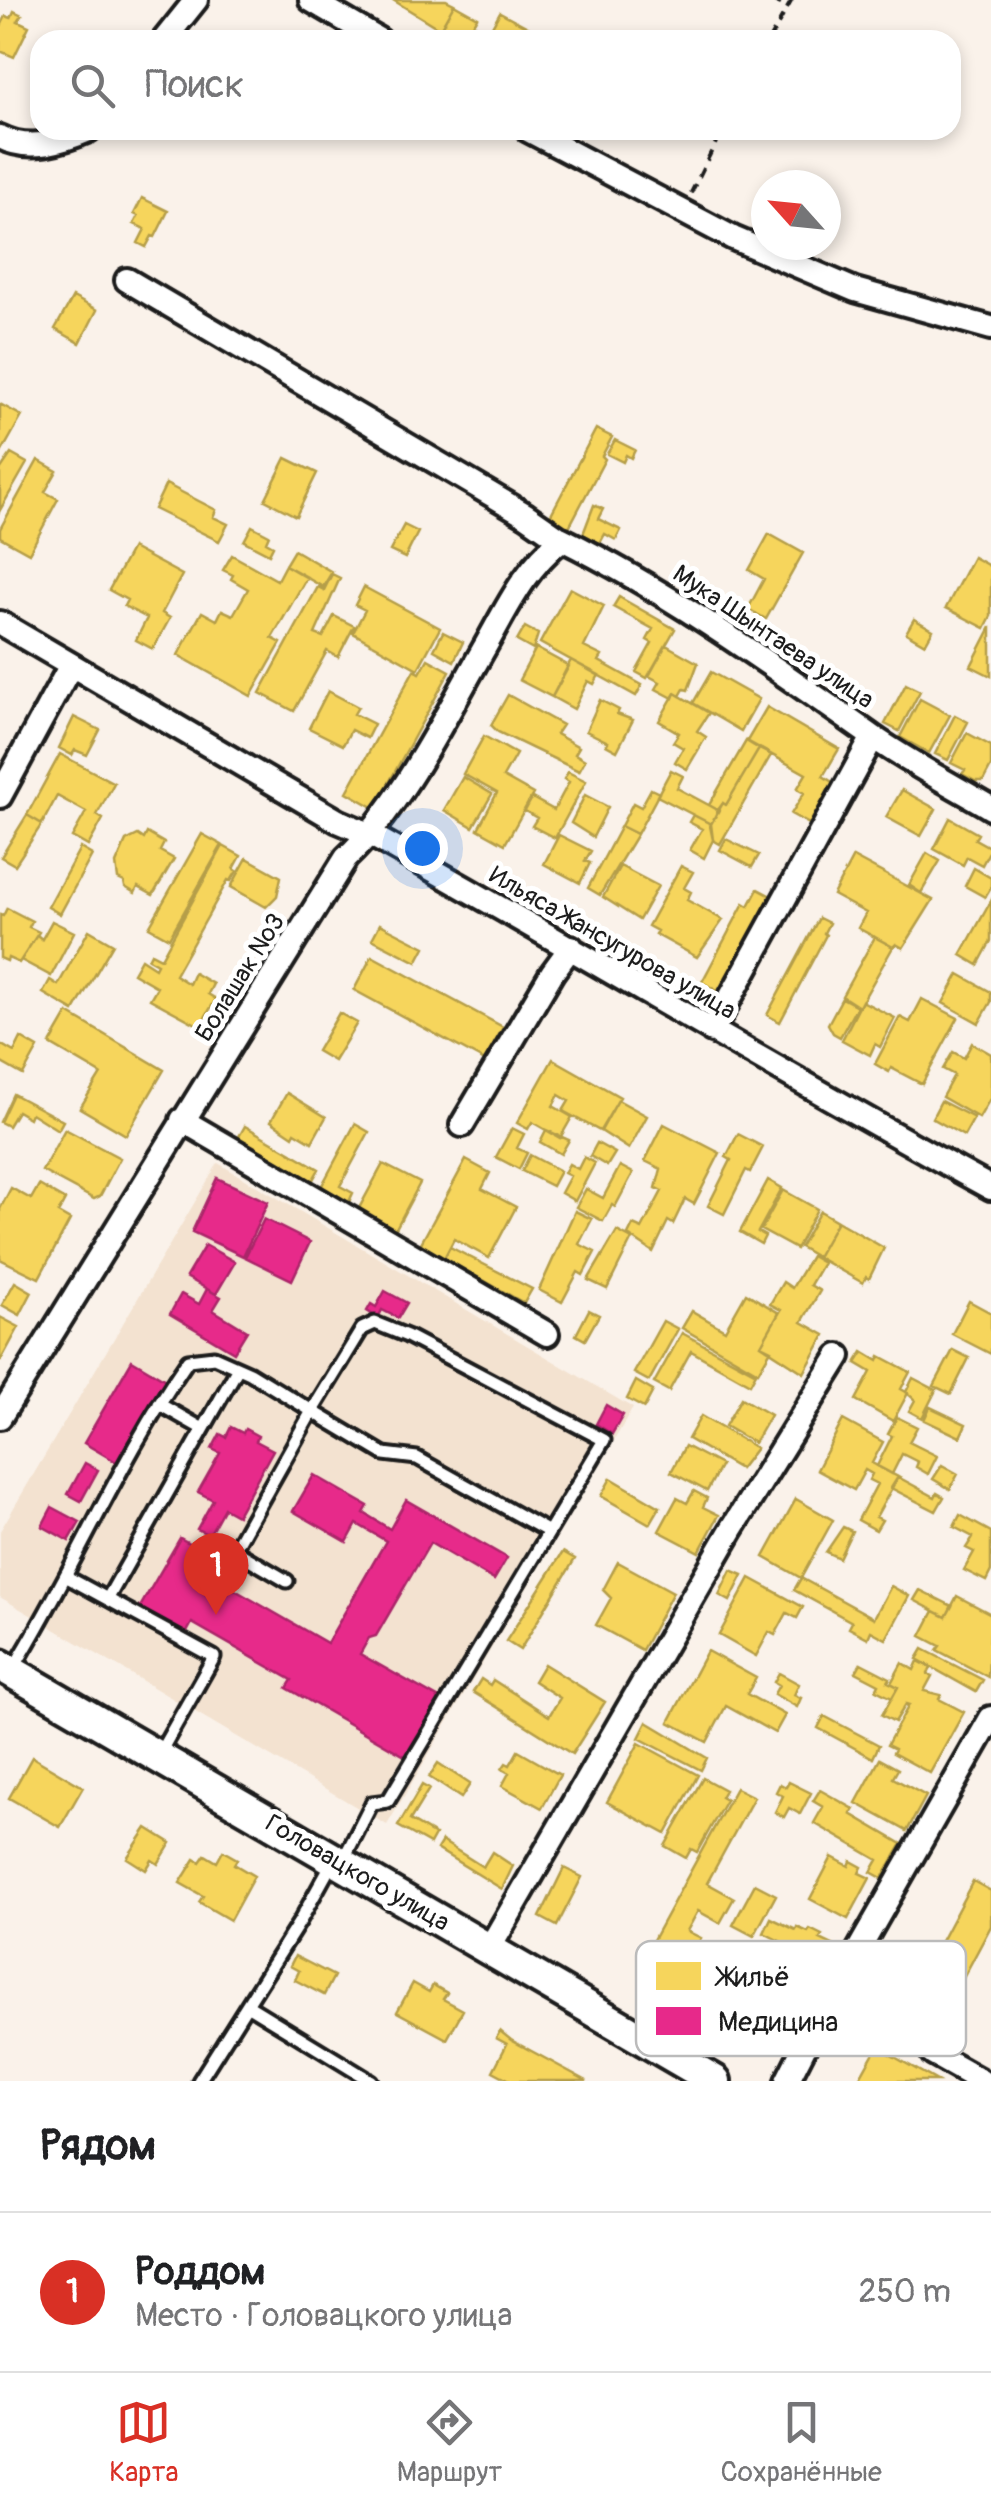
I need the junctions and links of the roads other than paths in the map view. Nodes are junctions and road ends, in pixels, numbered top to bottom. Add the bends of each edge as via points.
1 (196, 0) edge
2 (311, 0) edge
3 (172, 30) edge
4 (362, 30) edge
5 (0, 137) edge
6 (65, 140) edge
7 (547, 140) edge
8 (127, 280) dead end
9 (991, 328) edge
10 (562, 540) junction
11 (0, 623) edge
12 (71, 665) junction
13 (872, 737) junction
14 (0, 796) edge
15 (991, 808) edge
16 (371, 835) junction
17 (571, 947) junction
18 (712, 1031) junction
19 (182, 1120) junction
20 (462, 1125) dead end
21 (991, 1188) edge
22 (547, 1334) dead end
23 (839, 1356) dead end
24 (238, 1368) junction
25 (159, 1404) junction
26 (312, 1412) junction
27 (0, 1418) edge
28 (203, 1428) junction
29 (549, 1532) junction
30 (67, 1577) junction
31 (288, 1582) dead end
32 (108, 1598) junction
33 (6, 1668) edge
34 (991, 1718) edge
35 (158, 1756) junction
36 (338, 1860) junction
37 (863, 1941) edge
38 (490, 1948) junction
39 (248, 2005) junction
40 (636, 2034) edge
41 (673, 2056) edge
42 (800, 2056) edge
43 (936, 2056) edge
44 (199, 2081) edge
45 (372, 2081) edge
46 (715, 2081) edge
47 (787, 2081) edge
48 (980, 2081) edge

1 - 3 street
2 - 4 street
5 - 6 street via 14,144
7 - 9 street via 732,238 855,290
8 - 10 street, Мука Шынтаева улица
10 - 13 street, Мука Шынтаева улица via 736,640
10 - 16 street, Болашак №3 via 528,570
11 - 12 street, Ильяса Жансугурова улица
12 - 14 street
12 - 16 street, Ильяса Жансугурова улица
13 - 15 street, Мука Шынтаева улица
13 - 18 street
16 - 17 street, Ильяса Жансугурова улица
16 - 19 street, Болашак №3 via 346,858
17 - 18 street, Ильяса Жансугурова улица
17 - 20 street
18 - 21 street, Ильяса Жансугурова улица
19 - 22 street
19 - 27 street, Болашак №3
23 - 38 street
24 - 25 lane via 214,1357 188,1360
24 - 26 lane
24 - 28 lane
25 - 28 lane
25 - 30 lane
26 - 29 lane via 384,1454 417,1458
26 - 29 lane via 362,1329 375,1323 407,1336 604,1440
26 - 31 lane via 234,1550
28 - 32 lane
29 - 36 lane via 388,1801 372,1803
30 - 32 lane
30 - 33 lane
32 - 35 lane via 214,1657
33 - 35 main road, Головацкого улица
34 - 37 street
35 - 36 main road, Головацкого улица
36 - 38 main road, Головацкого улица
36 - 39 lane
38 - 40 main road, Головацкого улица
39 - 44 lane
39 - 45 lane
41 - 46 main road, Головацкого улица
42 - 47 street
43 - 48 street

